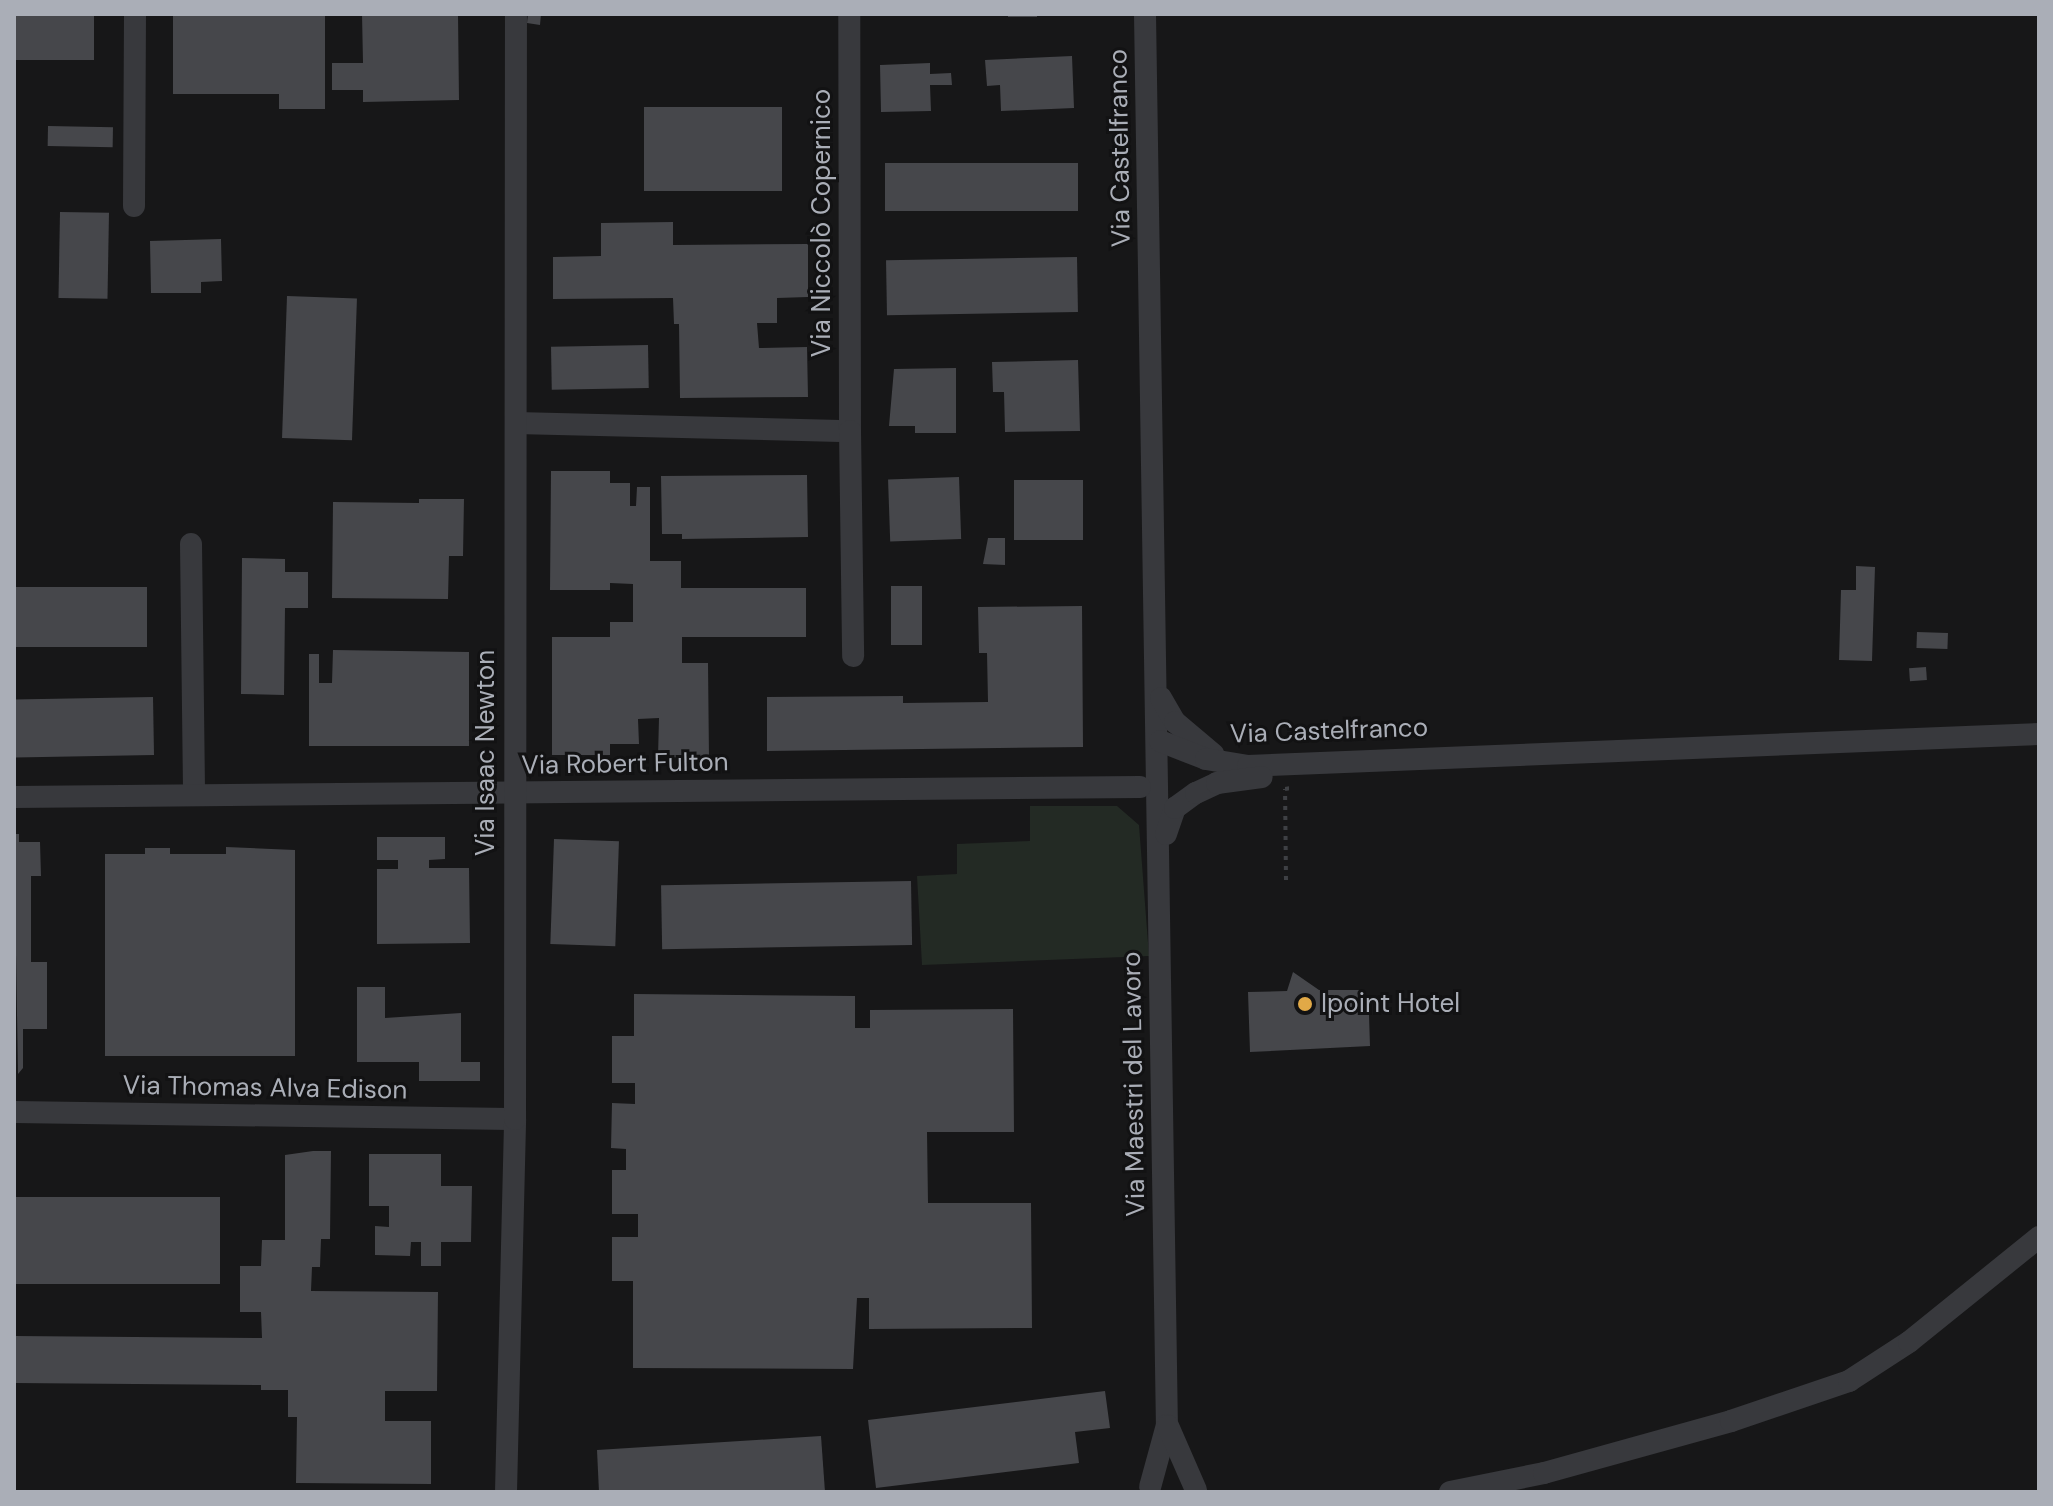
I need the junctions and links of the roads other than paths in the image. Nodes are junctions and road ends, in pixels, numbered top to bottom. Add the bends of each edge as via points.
1 (135, 14) edge
2 (516, 14) edge
3 (849, 14) edge
4 (1145, 14) edge
5 (134, 206) dead end
6 (516, 423) junction
7 (850, 431) junction
8 (191, 544) dead end
9 (853, 656) dead end
10 (1158, 693) junction
11 (2039, 734) edge
12 (1160, 741) junction
13 (1334, 763) junction
14 (1227, 764) junction
15 (1140, 787) dead end
16 (513, 794) junction
17 (194, 795) junction
18 (14, 797) edge
19 (1160, 859) junction
20 (14, 1112) edge
21 (515, 1119) junction
22 (2039, 1237) edge
23 (1167, 1425) junction
24 (1145, 1490) edge
25 (1198, 1491) edge
26 (506, 1492) edge
27 (1450, 1492) edge

1 - 5 street
2 - 6 street, Via Isaac Newton
3 - 7 street, Via Niccolò Copernico
4 - 10 street, Via Castelfranco
6 - 7 street
6 - 16 street, Via Isaac Newton
7 - 9 street, Via Niccolò Copernico
8 - 17 street
10 - 12 street, Via Castelfranco
10 - 14 street via 1175,722
11 - 13 street, Via Castelfranco
12 - 14 street, Via Castelfranco
12 - 19 street, Via Maestri del Lavoro
13 - 14 street, Via Castelfranco
13 - 19 street via 1217,783 1196,793 1175,808
15 - 16 street, Via Robert Fulton
16 - 17 street, Via Robert Fulton
16 - 21 street, Via Isaac Newton
17 - 18 street, Via Robert Fulton
19 - 23 street, Via Maestri del Lavoro
20 - 21 street, Via Thomas Alva Edison
21 - 26 street, Via Isaac Newton
22 - 27 street via 1909,1342 1835,1388 1574,1465
23 - 24 street, Via Maestri del Lavoro
23 - 25 street, Via Maestri del Lavoro
24 - 25 street via 1169,1483

